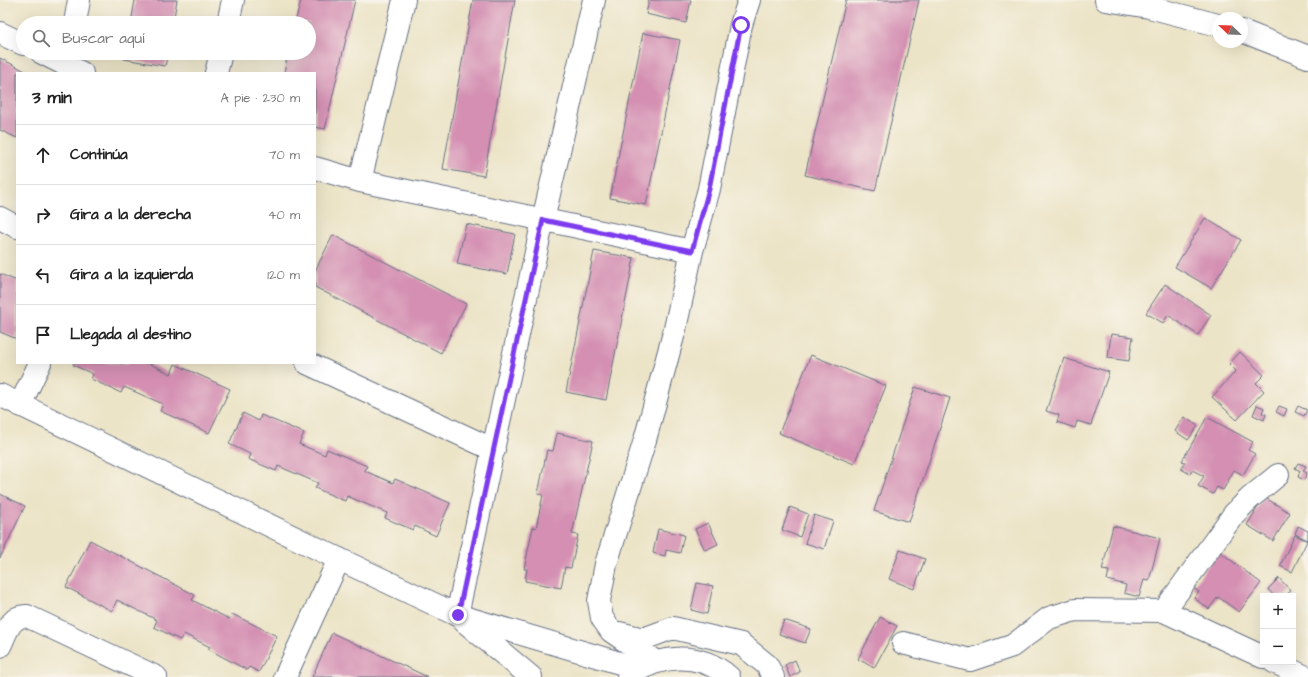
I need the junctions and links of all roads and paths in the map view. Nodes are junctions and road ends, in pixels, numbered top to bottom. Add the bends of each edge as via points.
1 (79, 0) edge
2 (233, 0) edge
3 (404, 0) edge
4 (594, 0) edge
5 (749, 0) edge
6 (1106, 0) edge
7 (76, 16) edge
8 (230, 16) edge
9 (1212, 23) edge
10 (0, 33) edge
11 (1248, 33) edge
12 (16, 41) edge
13 (1308, 57) edge
14 (62, 60) edge
15 (219, 60) edge
16 (73, 64) edge
17 (216, 72) edge
18 (316, 168) edge
19 (360, 181) junction
20 (0, 218) edge
21 (543, 220) junction
22 (16, 226) edge
23 (692, 251) junction
24 (40, 364) edge
25 (309, 364) edge
26 (0, 395) edge
27 (20, 405) junction
28 (494, 450) junction
29 (1278, 475) dead end
30 (338, 559) junction
31 (1164, 610) junction
32 (458, 615) junction
33 (611, 630) junction
34 (903, 643) dead end
35 (0, 646) edge
36 (1260, 656) edge
37 (1280, 665) edge
38 (641, 669) edge
39 (969, 669) edge
40 (156, 677) edge
41 (285, 677) edge
42 (531, 677) edge
43 (730, 677) edge
44 (773, 677) edge
45 (1306, 677) edge

1 - 7 street
2 - 8 street
3 - 19 street
4 - 21 street
5 - 23 street via 741,25 709,189
6 - 9 street via 1149,7
10 - 12 street
11 - 13 street
14 - 16 street
15 - 17 street
18 - 19 street
19 - 21 street
20 - 22 street
21 - 23 street
21 - 28 street
23 - 33 street via 646,440 606,564 600,601 602,618
24 - 27 street
25 - 28 street
26 - 27 street
27 - 30 street
28 - 32 street
29 - 31 street via 1234,514
30 - 32 street
30 - 41 street
31 - 36 street
31 - 39 street via 1075,610 1049,618 1012,646
32 - 38 street
32 - 42 street
33 - 38 street
33 - 44 street via 643,638 673,628 741,644 767,665
34 - 39 street
35 - 40 street via 14,620 20,616 27,616
37 - 45 street
38 - 43 street via 673,658 691,659 708,664

